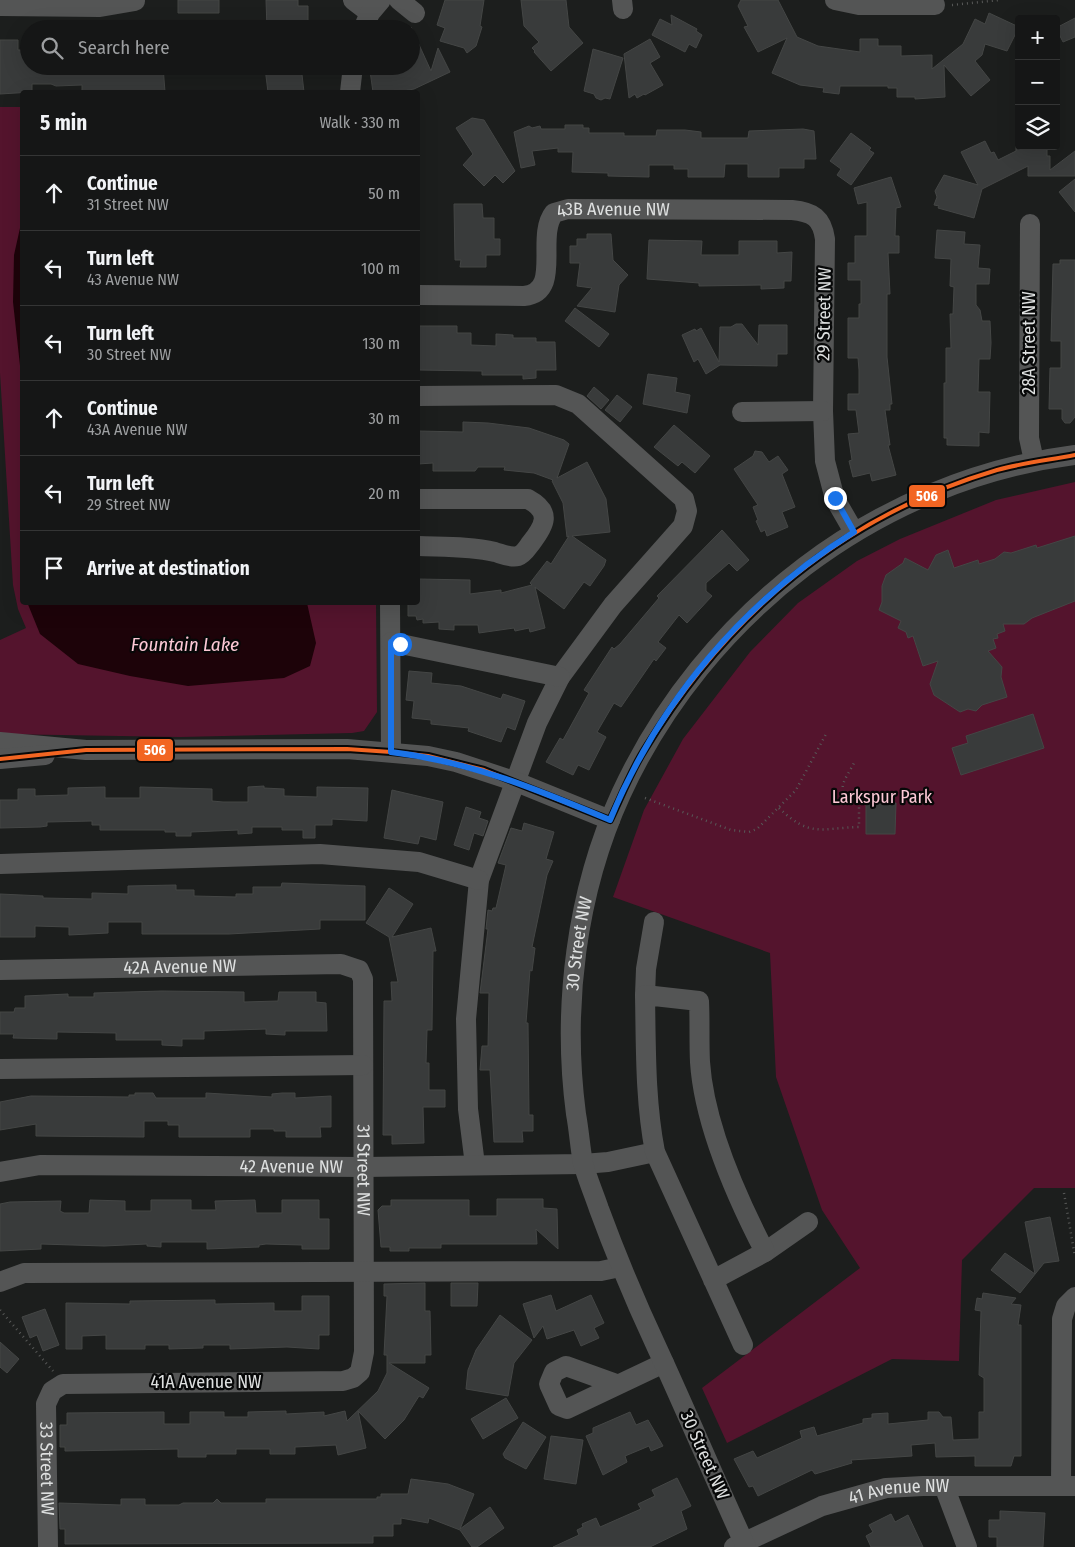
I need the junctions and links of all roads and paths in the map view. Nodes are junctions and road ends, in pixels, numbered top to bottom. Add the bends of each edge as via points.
1 (353, 0) edge
2 (399, 0) edge
3 (1000, 0) edge
4 (135, 1) edge
5 (838, 1) edge
6 (935, 5) joint
7 (0, 6) edge
8 (415, 13) dead end
9 (371, 14) edge
10 (351, 75) edge
11 (350, 90) edge
12 (818, 218) joint
13 (1030, 224) dead end
14 (420, 295) edge
15 (420, 396) edge
16 (823, 411) junction
17 (742, 412) dead end
18 (1075, 455) edge
19 (1034, 462) junction
20 (420, 499) edge
21 (854, 532) junction
22 (420, 546) edge
23 (390, 605) edge
24 (391, 642) junction
25 (560, 677) junction
26 (826, 734) dead end
27 (0, 742) edge
28 (86, 750) junction
29 (391, 752) junction
30 (0, 759) edge
31 (854, 763) dead end
32 (514, 780) junction
33 (645, 798) dead end
34 (779, 808) junction
35 (610, 820) junction
36 (0, 864) edge
37 (479, 880) junction
38 (654, 922) dead end
39 (0, 970) edge
40 (359, 970) joint
41 (645, 995) junction
42 (363, 1065) junction
43 (0, 1069) edge
44 (655, 1152) junction
45 (583, 1164) junction
46 (476, 1165) junction
47 (364, 1167) junction
48 (0, 1172) edge
49 (1064, 1193) dead end
50 (808, 1222) dead end
51 (765, 1252) junction
52 (1075, 1257) edge
53 (620, 1267) junction
54 (364, 1273) junction
55 (713, 1280) junction
56 (0, 1282) edge
57 (1073, 1299) edge
58 (0, 1310) edge
59 (742, 1345) dead end
60 (664, 1363) junction
61 (360, 1372) joint
62 (616, 1384) dead end
63 (58, 1388) junction
64 (944, 1486) junction
65 (1068, 1486) edge
66 (741, 1545) edge
67 (48, 1547) edge
68 (967, 1547) edge

1 - 9 street
2 - 8 street
3 - 6 path
4 - 7 street via 100,6
5 - 6 street via 859,5
10 - 11 street
12 - 14 street, 43B Avenue NW via 812,213 792,210 568,209 554,213 546,227 545,283 539,291 524,296
12 - 16 street, 29 Street NW via 825,239
13 - 19 street, 28A Street NW via 1029,438
15 - 25 street via 556,395 578,404 684,499 687,512 684,526 613,605
16 - 17 street
16 - 21 street, 29 Street NW via 828,479
18 - 19 street, 30 Street NW
19 - 21 street, 30 Street NW via 944,488
20 - 22 street via 528,499 542,510 544,516 540,532 523,553 516,556 470,548
21 - 35 street, 30 Street NW via 792,575 728,634 677,699 634,770
23 - 24 street
24 - 25 street
24 - 29 street
25 - 32 street
26 - 34 path via 796,790
27 - 28 street
28 - 29 street via 346,749
28 - 30 street
29 - 32 street via 456,762
31 - 34 path via 844,777 843,785 846,794 859,803 859,827 816,831 792,820
32 - 35 street
32 - 37 street
33 - 34 path via 737,832 757,829
35 - 45 street, 30 Street NW via 584,910 571,1007 571,1074
36 - 37 street via 320,854 419,862
37 - 46 street via 466,1019 468,1109
38 - 41 street
39 - 40 street, 42A Avenue NW via 341,964
40 - 42 street, 31 Street NW via 363,979
41 - 44 street via 646,1065
41 - 51 street via 699,1001 700,1062 707,1106 746,1215
42 - 43 street
42 - 47 street, 31 Street NW
44 - 45 street, 42 Avenue NW
44 - 55 street
45 - 46 street, 42 Avenue NW
45 - 53 street, 30 Street NW
46 - 47 street, 42 Avenue NW
47 - 48 street, 42 Avenue NW via 40,1165
47 - 54 street, 31 Street NW
49 - 52 path
50 - 51 street
51 - 55 street
53 - 54 street via 601,1272
53 - 60 street, 30 Street NW
54 - 56 street via 24,1273
54 - 61 street, 31 Street NW via 364,1352
55 - 59 street
57 - 65 street via 1062,1319
58 - 63 path
60 - 62 street
60 - 66 street, 30 Street NW
61 - 63 street, 41A Avenue NW via 342,1381
63 - 67 street, 33 Street NW via 46,1404
64 - 65 street, 41 Avenue NW
64 - 66 street, 41 Avenue NW via 864,1493 822,1506
64 - 68 street

